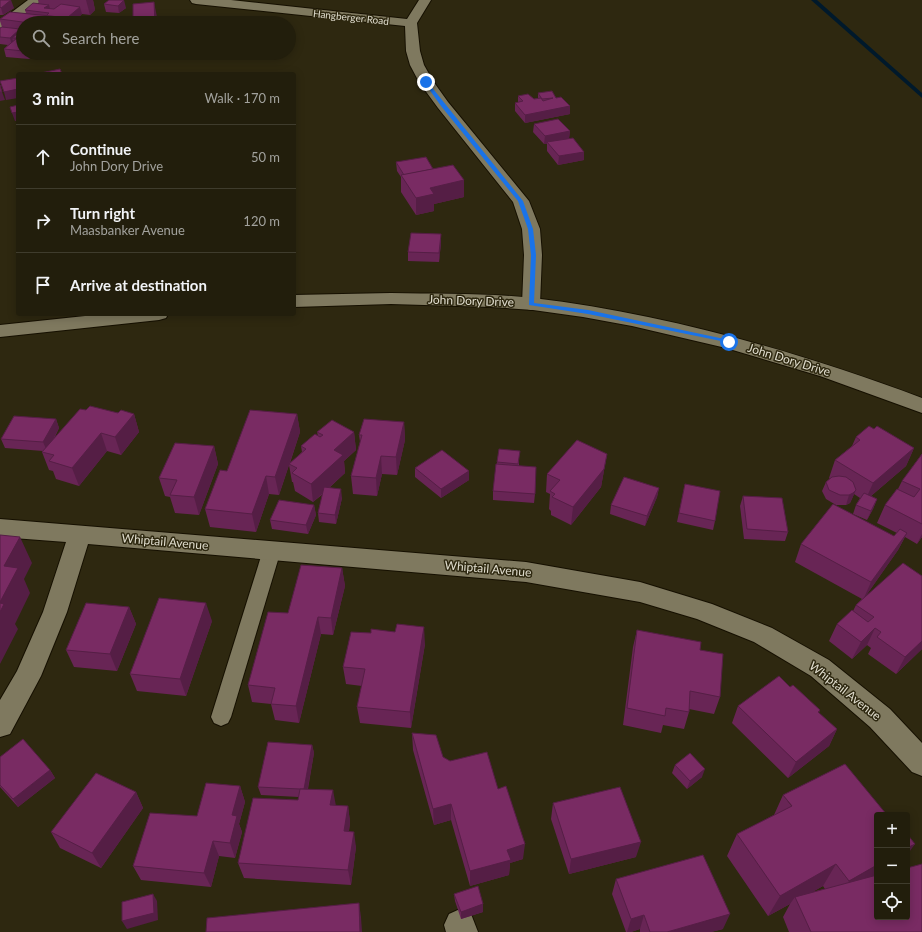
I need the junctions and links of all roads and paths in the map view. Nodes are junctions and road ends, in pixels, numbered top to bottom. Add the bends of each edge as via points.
1 (36, 0) edge
2 (196, 0) edge
3 (425, 0) edge
4 (411, 23) junction
5 (0, 27) edge
6 (296, 302) edge
7 (531, 304) junction
8 (140, 316) edge
9 (0, 331) edge
10 (922, 406) edge
11 (0, 528) edge
12 (80, 534) junction
13 (272, 550) junction
14 (221, 717) dead end
15 (0, 725) edge
16 (922, 763) edge

1 - 5 street
2 - 4 street, Hangberger Road
3 - 4 street
4 - 7 street via 413,51 426,82 521,201 531,229 534,255
6 - 7 street, John Dory Drive via 403,299
7 - 10 street, John Dory Drive via 609,316 729,342 802,362
8 - 9 street
11 - 12 street, Whiptail Avenue
12 - 13 street, Whiptail Avenue
12 - 15 street via 52,619 28,676
13 - 14 lane
13 - 16 street, Whiptail Avenue via 526,572 640,592 704,611 763,636 820,668 880,718

